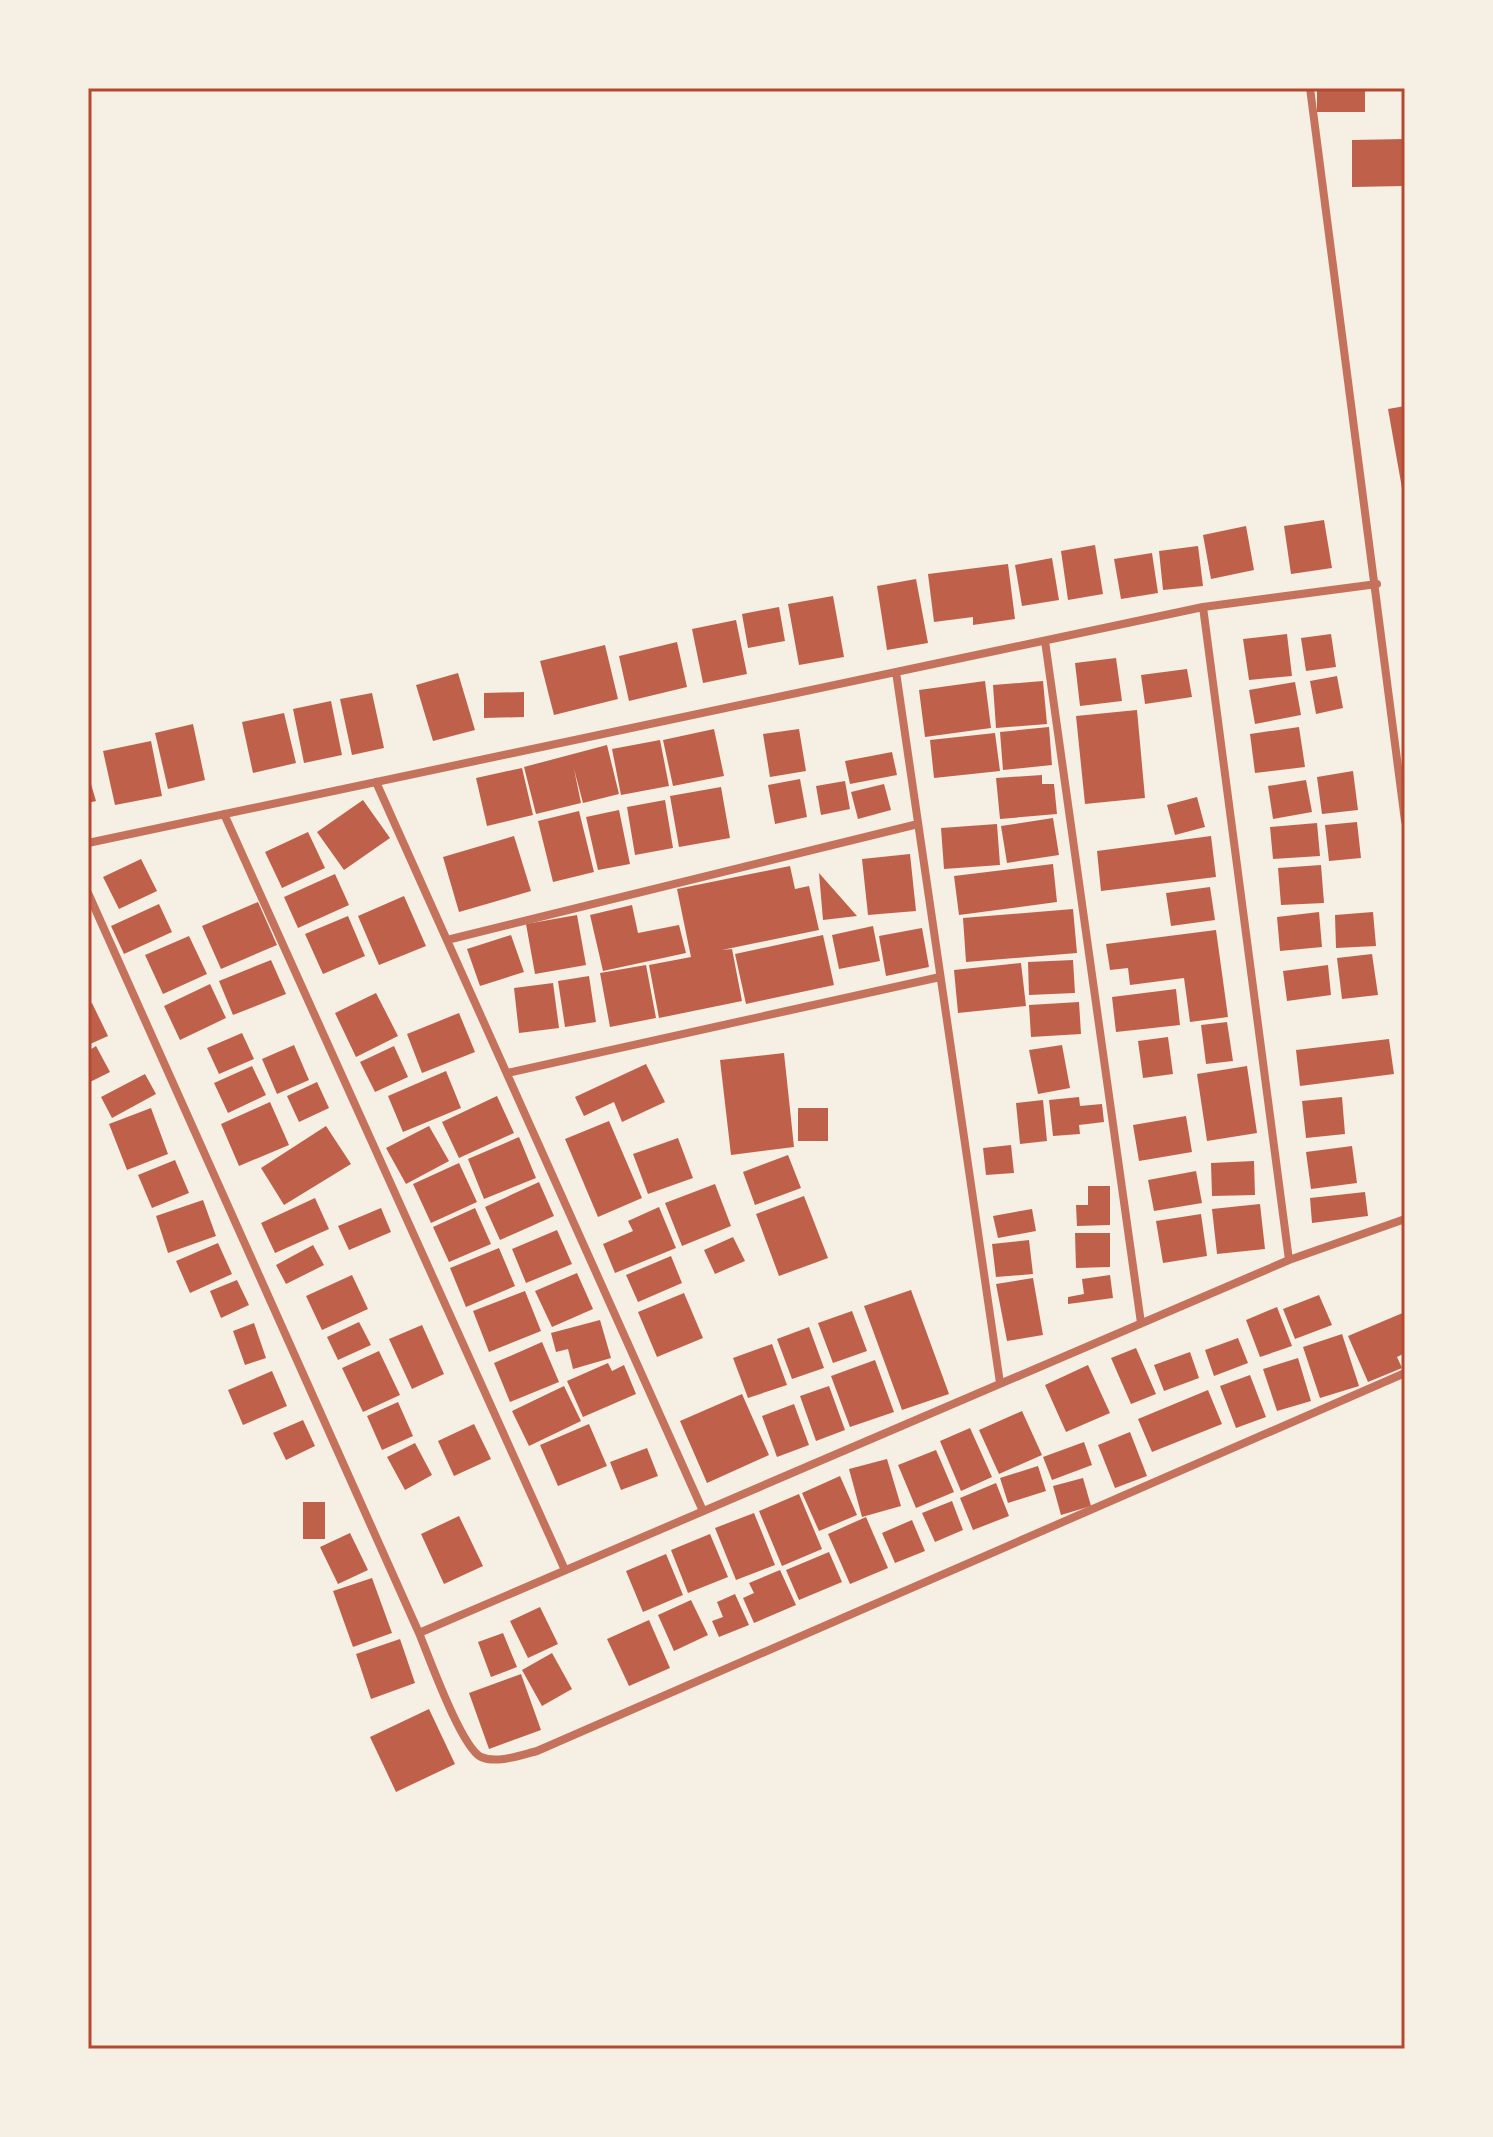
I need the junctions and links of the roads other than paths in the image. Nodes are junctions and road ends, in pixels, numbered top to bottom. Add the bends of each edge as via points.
1 (1310, 88) edge
2 (1377, 584) junction
3 (1203, 607) junction
4 (1045, 641) junction
5 (896, 672) junction
6 (376, 782) junction
7 (224, 814) junction
8 (1405, 821) edge
9 (918, 824) junction
10 (88, 843) edge
11 (88, 893) edge
12 (447, 940) junction
13 (940, 977) junction
14 (507, 1073) junction
15 (1405, 1219) edge
16 (1289, 1260) junction
17 (1141, 1323) junction
18 (1405, 1373) edge
19 (1000, 1383) junction
20 (703, 1511) junction
21 (565, 1570) junction
22 (419, 1633) junction

1 - 2 street
2 - 3 street
2 - 8 street
3 - 4 street
3 - 16 street
4 - 5 street
4 - 17 street
5 - 6 street
5 - 9 street
6 - 7 street
6 - 12 street
7 - 10 street
7 - 21 street
9 - 12 street
9 - 13 street
11 - 22 street
12 - 14 street
13 - 14 street
13 - 19 street
14 - 20 street
15 - 16 street
16 - 17 street
17 - 19 street
18 - 22 street via 537,1751 504,1759 481,1757 465,1740
19 - 20 street
20 - 21 street
21 - 22 street

